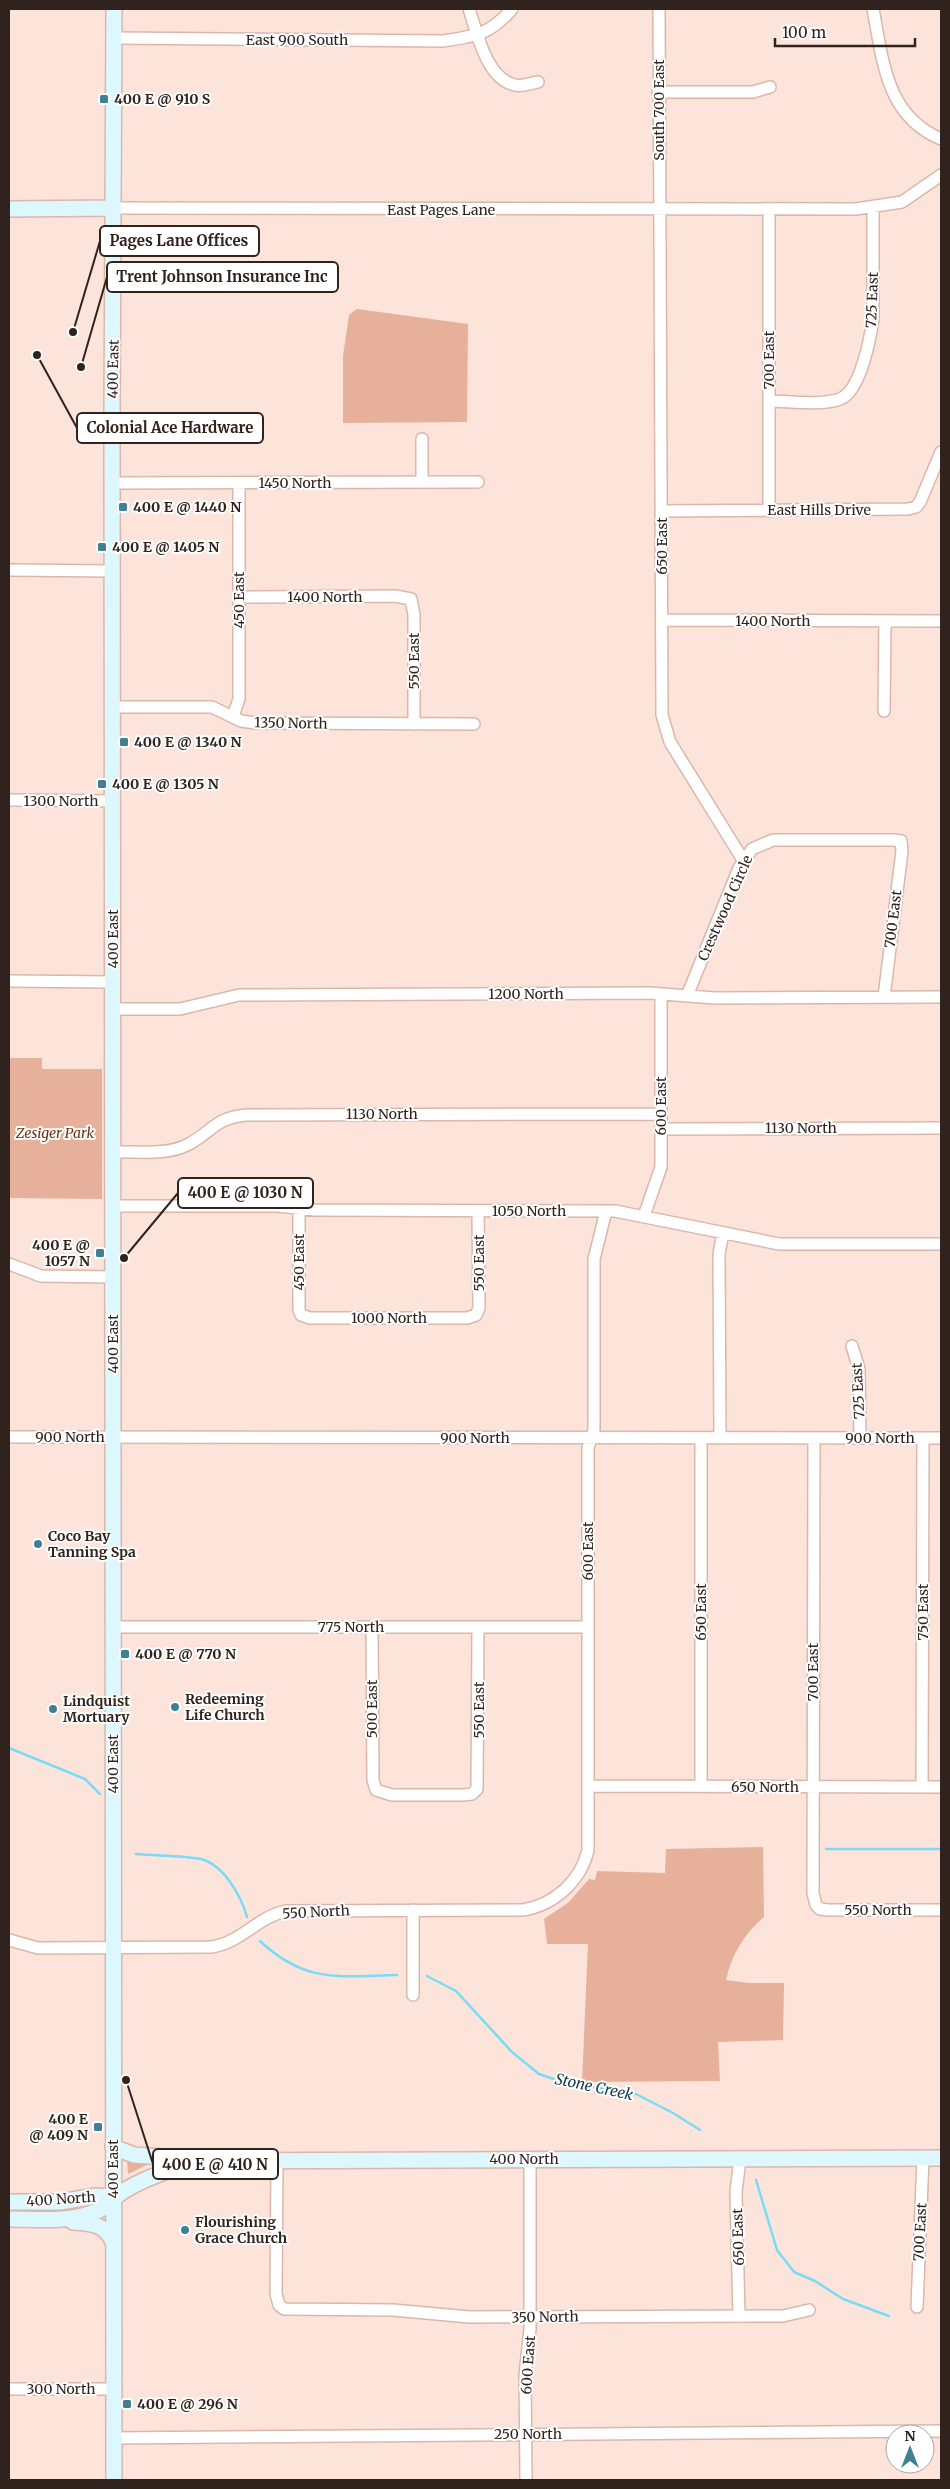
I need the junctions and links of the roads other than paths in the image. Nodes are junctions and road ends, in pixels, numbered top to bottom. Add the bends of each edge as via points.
1 (114, 9) edge
2 (469, 9) edge
3 (512, 9) edge
4 (658, 9) edge
5 (872, 9) edge
6 (478, 36) junction
7 (114, 38) junction
8 (538, 82) dead end
9 (770, 87) dead end
10 (658, 92) junction
11 (941, 139) edge
12 (941, 175) edge
13 (114, 208) junction
14 (873, 208) junction
15 (9, 209) edge
16 (769, 210) junction
17 (659, 211) junction
18 (769, 401) junction
19 (422, 439) dead end
20 (941, 452) edge
21 (422, 482) junction
22 (478, 482) dead end
23 (112, 483) junction
24 (239, 483) junction
25 (770, 510) junction
26 (662, 511) junction
27 (9, 570) edge
28 (112, 571) junction
29 (239, 597) junction
30 (411, 599) joint
31 (662, 620) junction
32 (885, 621) junction
33 (941, 622) edge
34 (112, 707) junction
35 (884, 711) dead end
36 (233, 716) junction
37 (414, 724) junction
38 (474, 724) dead end
39 (9, 800) edge
40 (112, 801) junction
41 (901, 841) joint
42 (743, 860) junction
43 (9, 982) edge
44 (112, 982) junction
45 (661, 994) junction
46 (687, 996) junction
47 (884, 997) junction
48 (941, 997) edge
49 (112, 1009) junction
50 (661, 1114) junction
51 (941, 1128) edge
52 (661, 1129) junction
53 (113, 1152) junction
54 (113, 1206) junction
55 (299, 1209) junction
56 (478, 1211) junction
57 (606, 1211) junction
58 (644, 1216) junction
59 (723, 1233) junction
60 (941, 1244) edge
61 (9, 1264) edge
62 (113, 1277) junction
63 (302, 1315) joint
64 (476, 1315) joint
65 (852, 1346) dead end
66 (9, 1436) edge
67 (113, 1437) junction
68 (592, 1438) junction
69 (701, 1438) junction
70 (720, 1438) junction
71 (814, 1438) junction
72 (860, 1438) junction
73 (923, 1438) junction
74 (941, 1438) edge
75 (113, 1627) junction
76 (372, 1627) junction
77 (478, 1627) junction
78 (588, 1627) junction
79 (588, 1786) junction
80 (701, 1786) junction
81 (813, 1787) junction
82 (922, 1787) junction
83 (941, 1787) edge
84 (475, 1792) joint
85 (566, 1888) joint
86 (816, 1905) joint
87 (413, 1910) junction
88 (941, 1910) edge
89 (9, 1940) edge
90 (113, 1948) junction
91 (413, 1996) dead end
92 (114, 2147) junction
93 (740, 2158) junction
94 (923, 2158) junction
95 (941, 2158) edge
96 (530, 2160) junction
97 (208, 2161) junction
98 (277, 2161) junction
99 (114, 2197) junction
100 (9, 2202) edge
101 (9, 2219) edge
102 (52, 2219) junction
103 (114, 2244) junction
104 (918, 2306) dead end
105 (809, 2310) dead end
106 (740, 2316) junction
107 (530, 2317) junction
108 (9, 2389) edge
109 (114, 2389) junction
110 (941, 2431) edge
111 (526, 2434) junction
112 (114, 2438) junction
113 (114, 2480) edge
114 (526, 2480) edge

1 - 7 main road, 400 East
2 - 6 street
3 - 6 street via 501,21
4 - 10 street, South 700 East
5 - 11 street via 895,101 909,120
6 - 7 street, East 900 South via 443,41
6 - 8 street via 499,78 516,86
7 - 13 main road, 400 East
9 - 10 street via 753,92
10 - 17 street, South 700 East
12 - 14 street, East Pages Lane via 902,202
13 - 15 main road, East Pages Lane
13 - 17 street, East Pages Lane
13 - 23 main road, 400 East
14 - 16 street, East Pages Lane
14 - 18 street, 725 East via 873,319 870,338 852,390 842,399 835,400
16 - 17 street, East Pages Lane
16 - 18 street, 700 East
17 - 26 street, 650 East
18 - 25 street, 700 East
19 - 21 street
20 - 25 street, East Hills Drive via 916,508
21 - 22 street, 1450 North
21 - 24 street, 1450 North
23 - 24 street, 1450 North
23 - 28 main road, 400 East
24 - 29 street, 450 East
25 - 26 street, East Hills Drive
26 - 31 street, 650 East
27 - 28 street
28 - 34 main road, 400 East
29 - 30 street, 1400 North via 395,596
29 - 36 street, 450 East via 239,699
30 - 37 street, 550 East via 414,615
31 - 32 street, 1400 North
31 - 42 street, 650 East via 662,715 667,736
32 - 33 street, 1400 North
32 - 35 street
34 - 36 street, 1350 North via 212,707
34 - 40 main road, 400 East
36 - 37 street, 1350 North via 256,723
37 - 38 street, 1350 North
39 - 40 street, 1300 North
40 - 44 main road, 400 East
41 - 42 street, Crestwood Circle via 773,840 758,845
41 - 47 street, 700 East
42 - 46 street, Crestwood Circle
43 - 44 street
44 - 49 main road, 400 East
45 - 46 street, 1200 North
45 - 49 street, 1200 North via 238,995 180,1009
45 - 50 street, 600 East
46 - 47 street, 1200 North
47 - 48 street, 1200 North
49 - 53 main road, 400 East
50 - 52 street, 600 East
50 - 53 street, 1130 North via 246,1115 217,1122 179,1148
51 - 52 street, 1130 North
52 - 58 street, 600 East via 660,1173
53 - 54 main road, 400 East
54 - 55 street, 1050 North via 278,1206
54 - 62 main road, 400 East
55 - 56 street, 1050 North
55 - 63 street, 450 East via 299,1308
56 - 57 street, 1050 North
56 - 64 street, 550 East via 479,1308
57 - 58 street, 1050 North
57 - 68 street, 600 East via 594,1259
58 - 59 street, 1050 North
59 - 60 street, 1050 North via 784,1245
59 - 70 street via 719,1254
61 - 62 street via 41,1276
62 - 67 main road, 400 East
63 - 64 street, 1000 North via 307,1318 467,1318
65 - 72 street, 725 East via 859,1369
66 - 67 street, 900 North
67 - 68 street, 900 North
67 - 75 main road, 400 East
68 - 69 street, 900 North
68 - 78 street, 600 East via 588,1448
69 - 70 street, 900 North
69 - 80 street, 650 East
70 - 71 street, 900 North
71 - 72 street, 900 North
71 - 81 street, 700 East
72 - 73 street, 900 North
73 - 74 street, 900 North
73 - 82 street, 750 East
75 - 76 street, 775 North
75 - 90 main road, 400 East
76 - 77 street, 775 North
76 - 84 street, 500 East via 372,1775 376,1790 392,1795 463,1795
77 - 78 street, 775 North
77 - 84 street, 550 East via 479,1782
78 - 79 street, 600 East
79 - 80 street, 650 North
79 - 85 street, 600 East via 587,1856
80 - 81 street, 650 North
81 - 82 street, 650 North
81 - 86 street, 700 East via 813,1893
82 - 83 street, 650 North
85 - 87 street, 550 North via 544,1905 523,1910
86 - 88 street, 550 North via 828,1910
87 - 90 street, 550 North via 286,1911 218,1946
87 - 91 street
89 - 90 street, 550 North via 38,1948
90 - 92 main road, 400 East
92 - 97 main road via 134,2155
92 - 99 main road, 400 East
93 - 94 main road, 400 North
93 - 96 main road, 400 North
93 - 106 street, 650 East via 736,2192
94 - 95 main road, 400 North
94 - 104 street, 700 East
96 - 98 main road, 400 North
96 - 107 street, 600 East
97 - 98 main road, 400 North
97 - 99 main road, 400 North via 168,2170
98 - 107 street, 350 North via 276,2294 281,2308
99 - 100 main road, 400 North
99 - 102 main road, 400 North via 96,2212
99 - 103 main road, 400 East
101 - 102 main road, 400 North
102 - 103 main road via 95,2224 104,2229
103 - 109 main road, 400 East
105 - 106 street, 350 North via 783,2316
106 - 107 street, 350 North
107 - 111 street, 600 East via 530,2348 525,2375
108 - 109 street, 300 North
109 - 112 main road, 400 East
110 - 111 street, 250 North
111 - 112 street, 250 North
111 - 114 street, 600 East
112 - 113 main road, 400 East

